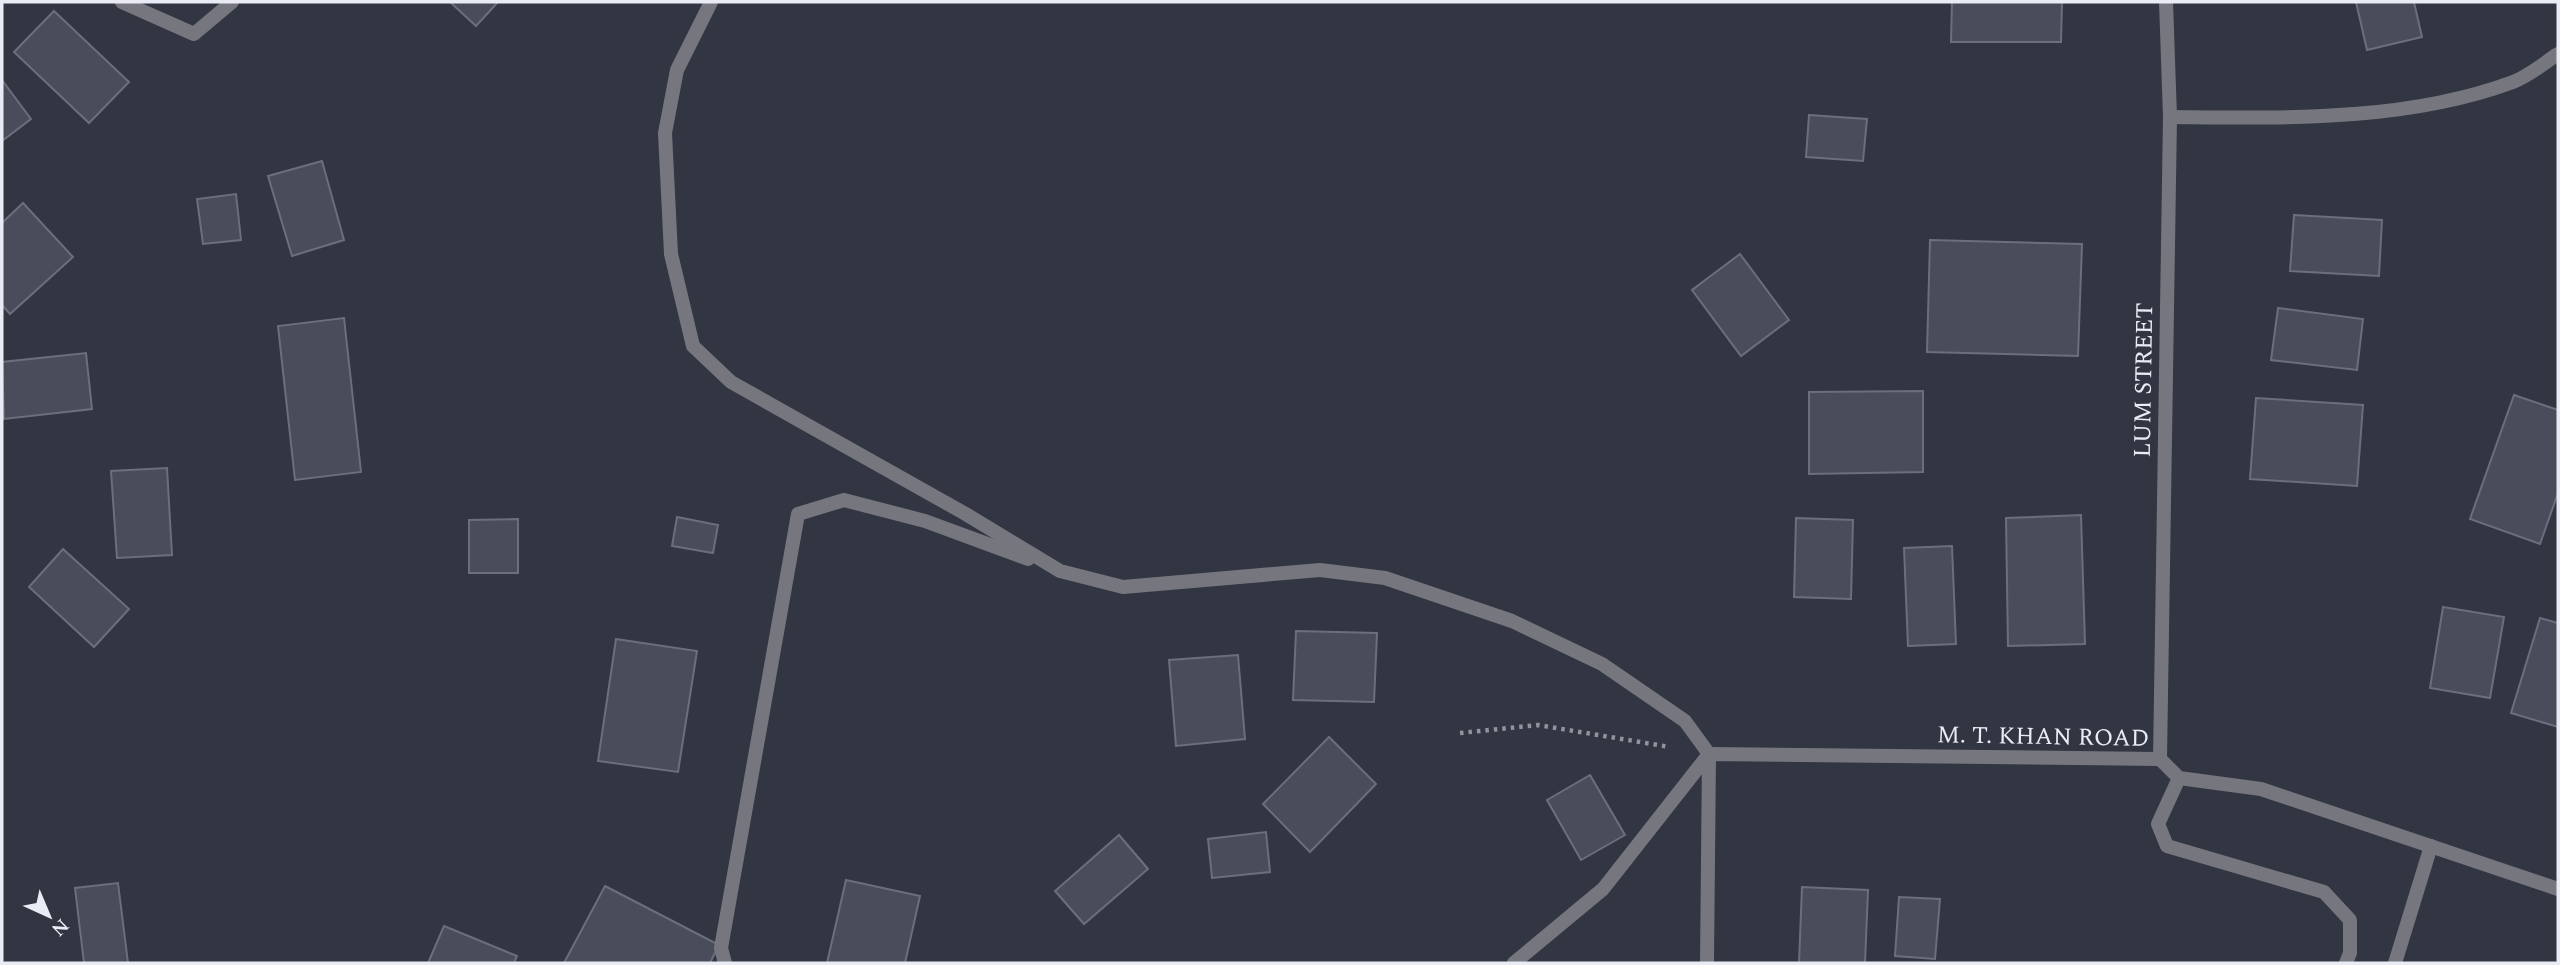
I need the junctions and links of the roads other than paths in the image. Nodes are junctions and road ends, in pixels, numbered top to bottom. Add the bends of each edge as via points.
1 (122, 2) edge
2 (232, 2) edge
3 (711, 2) edge
4 (2166, 2) edge
5 (2558, 54) edge
6 (2170, 117) junction
7 (1060, 571) junction
8 (1709, 754) junction
9 (2160, 759) junction
10 (2179, 778) junction
11 (2431, 846) junction
12 (2558, 889) edge
13 (725, 963) edge
14 (1514, 963) edge
15 (1707, 963) edge
16 (2346, 963) edge
17 (2395, 963) edge

1 - 2 street via 194,34
3 - 7 street via 677,70 665,133 671,254 693,345 731,382
4 - 6 street, LUM STREET
5 - 6 street via 2515,81 2427,106 2287,118
6 - 9 street, LUM STREET
7 - 8 street via 1123,587 1320,570 1385,578 1512,621 1602,664 1685,721
7 - 13 street via 925,521 844,500 798,514 721,948
8 - 9 street, M. T. KHAN ROAD
8 - 14 street via 1603,890
8 - 15 street
9 - 10 street, M. T. KHAN ROAD
10 - 11 street via 2261,789
10 - 16 street via 2158,824 2167,846 2323,892 2350,920
11 - 12 street
11 - 17 street

